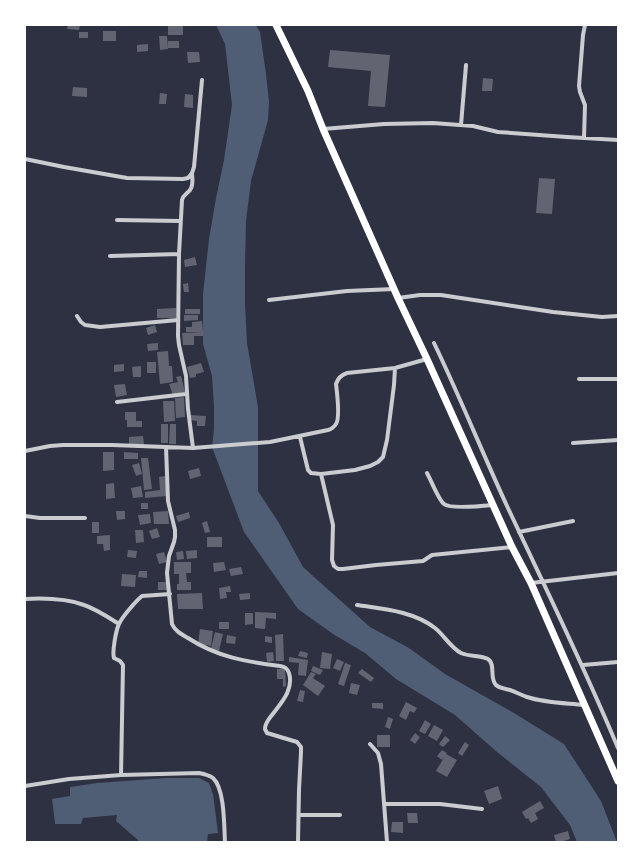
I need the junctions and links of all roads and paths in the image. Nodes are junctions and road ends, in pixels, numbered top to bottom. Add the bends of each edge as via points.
1 (276, 25) edge
2 (585, 25) edge
3 (466, 65) dead end
4 (202, 80) dead end
5 (461, 125) junction
6 (323, 129) junction
7 (584, 138) junction
8 (618, 140) edge
9 (25, 159) edge
10 (192, 173) junction
11 (117, 220) dead end
12 (180, 221) junction
13 (179, 254) junction
14 (110, 256) dead end
15 (394, 289) junction
16 (398, 298) junction
17 (269, 300) dead end
18 (77, 316) dead end
19 (618, 316) edge
20 (178, 320) junction
21 (434, 343) dead end
22 (427, 359) junction
23 (395, 368) junction
24 (579, 378) dead end
25 (618, 379) edge
26 (186, 394) junction
27 (117, 402) dead end
28 (300, 437) junction
29 (618, 440) edge
30 (573, 443) dead end
31 (166, 447) junction
32 (193, 448) junction
33 (25, 451) edge
34 (427, 473) dead end
35 (321, 474) junction
36 (494, 505) junction
37 (25, 516) edge
38 (85, 518) dead end
39 (573, 521) dead end
40 (520, 532) junction
41 (512, 547) junction
42 (618, 573) edge
43 (543, 581) junction
44 (531, 582) junction
45 (170, 594) junction
46 (25, 599) edge
47 (357, 605) dead end
48 (119, 624) junction
49 (618, 662) edge
50 (583, 665) junction
51 (584, 705) junction
52 (370, 744) dead end
53 (618, 748) edge
54 (121, 775) junction
55 (618, 781) edge
56 (25, 786) edge
57 (384, 804) junction
58 (482, 809) dead end
59 (298, 815) junction
60 (340, 815) dead end
61 (225, 842) edge
62 (298, 842) edge
63 (387, 842) edge

1 - 6 main road
2 - 7 street via 580,86 585,105
3 - 5 street
4 - 10 street via 196,156
5 - 6 street via 416,123
5 - 7 street via 498,132
6 - 15 main road
7 - 8 street
9 - 10 street via 127,178 183,179
10 - 12 street via 192,188 182,200
11 - 12 street
12 - 13 street
13 - 14 street
13 - 20 street
15 - 16 main road
15 - 17 street via 347,291
16 - 19 street via 420,294 441,295 553,312
16 - 22 main road
18 - 20 street via 85,325 100,327
20 - 26 street via 178,345 186,376
21 - 40 street
22 - 23 street
22 - 36 main road
23 - 28 street via 342,375 336,384 337,423 328,430
23 - 35 street via 383,457 370,466
24 - 25 street
26 - 27 street
26 - 32 street
28 - 32 street
28 - 35 street via 308,470
29 - 30 street
31 - 32 street
31 - 33 street via 63,445
31 - 45 street via 168,501 175,530 167,573
34 - 36 street via 441,501 446,505
35 - 41 street via 333,525 332,560 335,568 423,561 432,555
36 - 41 main road
37 - 38 street
39 - 40 street
40 - 43 street
41 - 44 main road
42 - 43 street
43 - 44 street
43 - 50 street
44 - 51 main road
45 - 48 street via 142,596
45 - 59 street via 172,624 178,632 221,655 285,667 288,670 288,691 265,728 267,733 297,742 301,747
46 - 48 street via 70,601 97,611
47 - 51 street via 406,614 425,622 462,653 489,660 492,664 494,682 498,686 534,699
48 - 54 street via 113,652 114,658 122,662 123,669
49 - 50 street
50 - 53 street
51 - 55 main road
52 - 57 street via 380,758
54 - 56 street
54 - 61 street via 199,773 212,777 220,788
57 - 58 street via 440,804
57 - 63 street
59 - 60 street
59 - 62 street

